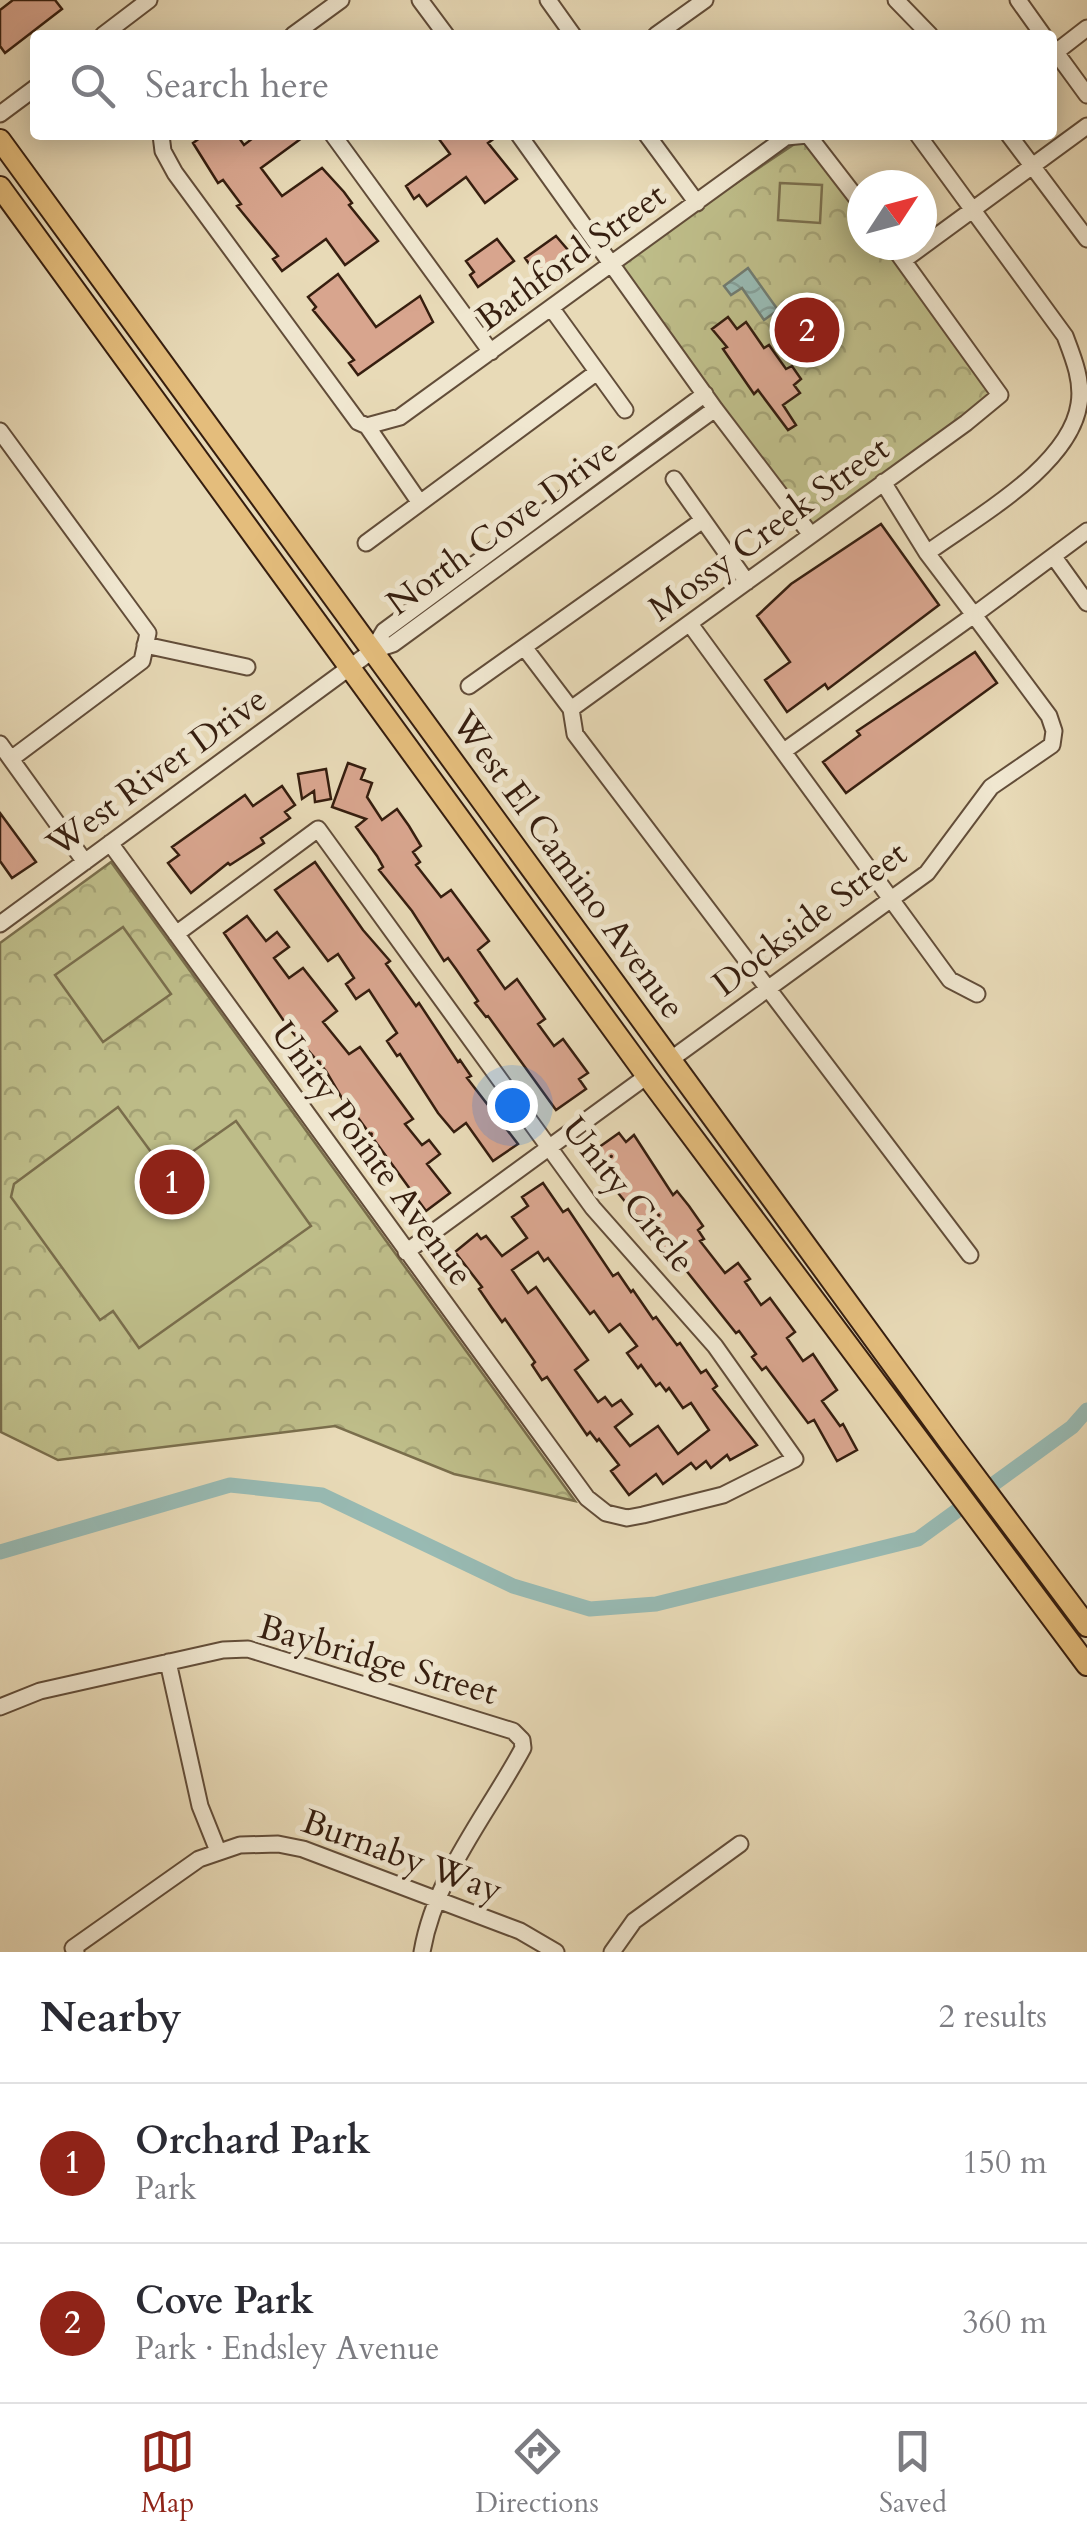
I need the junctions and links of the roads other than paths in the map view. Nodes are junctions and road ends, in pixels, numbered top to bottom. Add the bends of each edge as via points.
1 (148, 0) edge
2 (342, 0) edge
3 (420, 0) edge
4 (705, 0) edge
5 (896, 0) edge
6 (1018, 0) edge
7 (557, 3) edge
8 (1087, 28) edge
9 (109, 30) edge
10 (300, 30) edge
11 (442, 30) edge
12 (571, 30) edge
13 (663, 30) edge
14 (925, 30) edge
15 (1040, 30) edge
16 (1057, 47) edge
17 (1057, 53) edge
18 (30, 92) edge
19 (1087, 95) edge
20 (0, 114) edge
21 (1087, 126) edge
22 (0, 140) edge
23 (161, 140) edge
24 (338, 140) edge
25 (523, 140) edge
26 (654, 140) edge
27 (782, 140) edge
28 (812, 140) edge
29 (922, 140) edge
30 (1013, 140) edge
31 (1033, 166) junction
32 (847, 186) edge
33 (0, 187) edge
34 (696, 203) junction
35 (972, 210) junction
36 (937, 236) edge
37 (1087, 240) edge
38 (904, 260) edge
39 (614, 265) junction
40 (552, 309) junction
41 (491, 352) junction
42 (597, 372) junction
43 (705, 394) junction
44 (716, 408) junction
45 (625, 410) dead end
46 (367, 426) junction
47 (0, 430) edge
48 (674, 479) dead end
49 (883, 482) junction
50 (420, 503) junction
51 (703, 520) junction
52 (1087, 531) edge
53 (811, 535) junction
54 (366, 543) dead end
55 (927, 553) junction
56 (1054, 557) junction
57 (747, 582) junction
58 (1087, 603) edge
59 (974, 616) junction
60 (690, 624) junction
61 (146, 645) junction
62 (524, 647) junction
63 (372, 651) junction
64 (247, 667) dead end
65 (349, 670) junction
66 (469, 686) dead end
67 (571, 709) junction
68 (0, 744) edge
69 (784, 751) junction
70 (11, 759) junction
71 (110, 843) junction
72 (85, 862) junction
73 (889, 900) junction
74 (2, 918) edge
75 (176, 934) junction
76 (768, 988) junction
77 (976, 994) dead end
78 (670, 1060) junction
79 (647, 1076) junction
80 (549, 1148) junction
81 (406, 1252) junction
82 (970, 1255) dead end
83 (586, 1498) joint
84 (1087, 1626) edge
85 (168, 1662) junction
86 (1087, 1662) edge
87 (0, 1707) edge
88 (740, 1844) dead end
89 (218, 1851) junction
90 (438, 1899) junction
91 (74, 1950) edge
92 (422, 1952) edge
93 (556, 1952) edge
94 (612, 1952) edge

1 - 9 street
2 - 10 street
3 - 11 street
4 - 13 street
5 - 14 street
6 - 15 street
7 - 12 street
8 - 16 street
17 - 19 street
18 - 20 street
21 - 31 street
22 - 63 main road, West El Camino Avenue
23 - 46 street via 175,173
24 - 41 street
25 - 39 street
26 - 34 street
27 - 34 street, Bathford Street
28 - 32 street
29 - 35 street
30 - 31 street
31 - 35 street
31 - 37 street
33 - 65 main road, West El Camino Avenue
34 - 39 street, Bathford Street
35 - 36 street
35 - 55 street via 1065,336 1080,403 1068,438 1046,466
38 - 49 street, Mossy Creek Street via 1000,395
39 - 40 street, Bathford Street
39 - 43 street
40 - 41 street, Bathford Street
40 - 42 street
41 - 46 street, Bathford Street via 400,418
42 - 45 street
42 - 50 street
43 - 44 street
43 - 63 street, North Cove Drive via 446,583 384,631
44 - 53 street
44 - 63 street, North Cove Drive via 406,635
46 - 50 street
47 - 61 street via 148,633
48 - 51 street
49 - 53 street, Mossy Creek Street
49 - 55 street
50 - 54 street
51 - 57 street
51 - 62 street
52 - 56 street
53 - 57 street, Mossy Creek Street
55 - 59 street
56 - 58 street
56 - 59 street
57 - 60 street, Mossy Creek Street
59 - 69 street
59 - 73 street, Dockside Street via 1049,716 1052,746 991,787 927,874
60 - 67 street, Mossy Creek Street
60 - 69 street
61 - 64 street
61 - 70 street via 142,661
62 - 66 street
62 - 67 street
63 - 65 street, West River Drive
63 - 78 main road, West El Camino Avenue
65 - 71 street, West River Drive
65 - 79 main road, West El Camino Avenue
67 - 76 street via 575,734
68 - 70 street
69 - 73 street
70 - 72 street
71 - 72 street, West River Drive
71 - 75 street, Unity Pointe Avenue
72 - 74 street, West River Drive
73 - 76 street, Dockside Street
73 - 77 street via 950,980
75 - 80 street, Unity Circle via 318,829
75 - 81 street, Unity Pointe Avenue
76 - 78 street, Dockside Street
76 - 82 street
78 - 84 main road, West El Camino Avenue
79 - 80 street
79 - 86 main road, West El Camino Avenue
80 - 81 street
80 - 83 street, Unity Circle via 715,1346 795,1460 734,1492 643,1515 606,1513
81 - 83 street, Unity Pointe Avenue
85 - 87 street, Baybridge Street via 40,1691
85 - 89 street via 200,1806
85 - 90 street, Baybridge Street via 248,1649 513,1731 523,1748
88 - 94 street via 634,1921
89 - 90 street, Burnaby Way via 253,1844 303,1848
89 - 91 street, Burnaby Way via 186,1866
90 - 92 street
90 - 93 street, Burnaby Way via 520,1930

